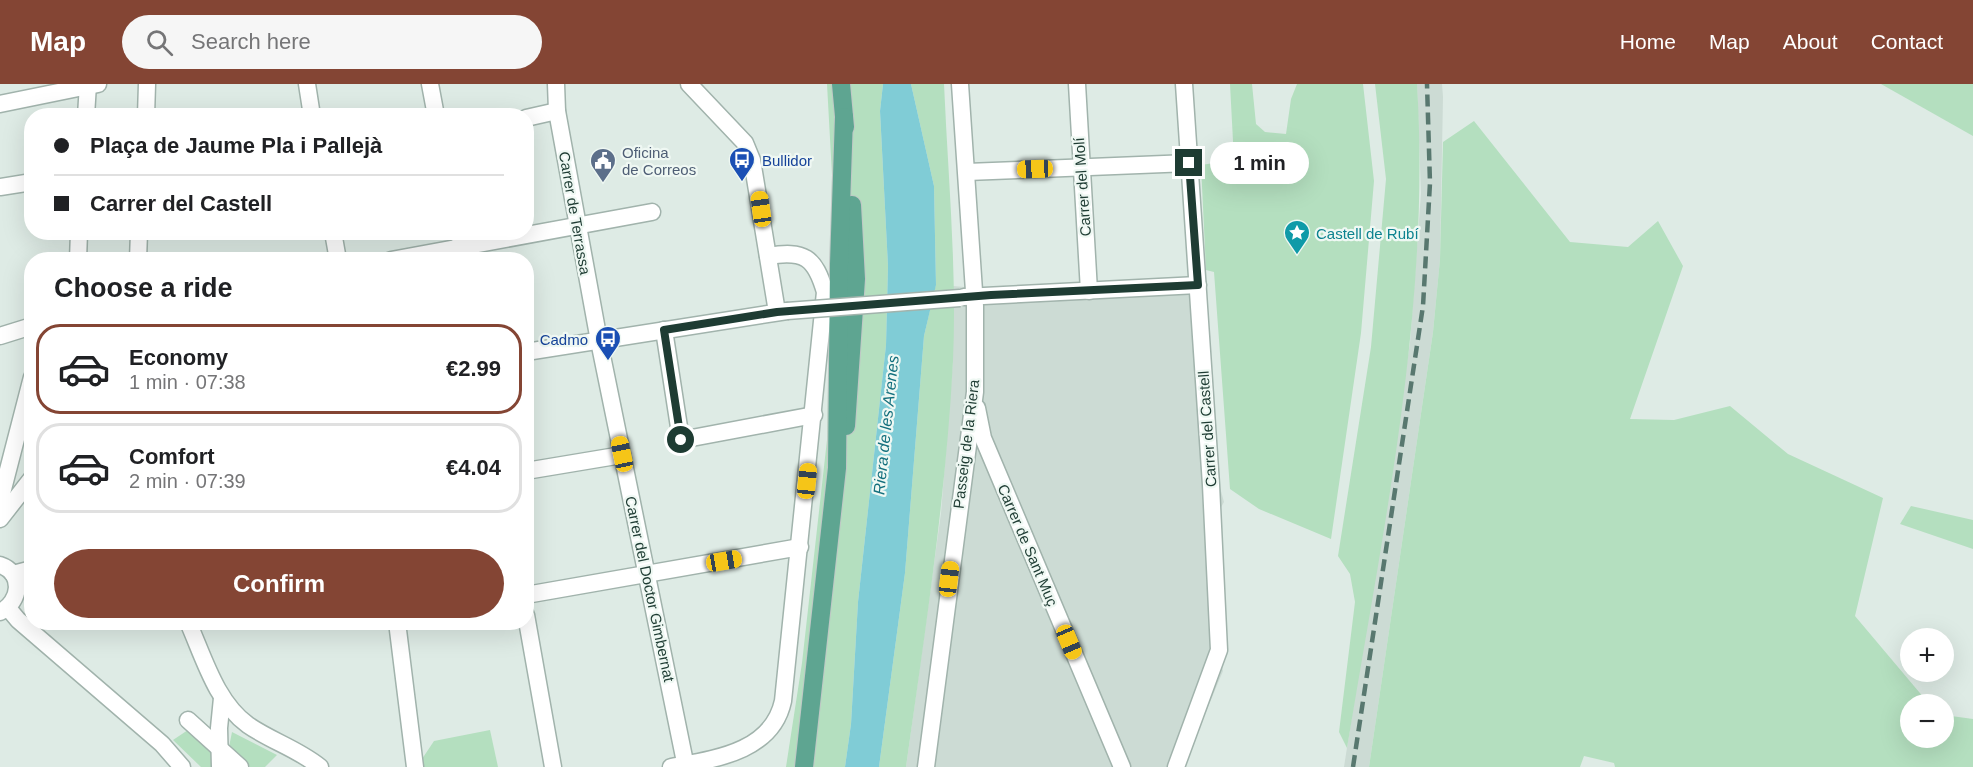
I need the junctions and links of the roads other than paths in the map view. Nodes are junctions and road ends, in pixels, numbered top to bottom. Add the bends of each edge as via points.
1 (147, 84) edge
2 (307, 84) edge
3 (430, 84) edge
4 (556, 84) edge
5 (689, 84) edge
6 (841, 84) edge
7 (960, 84) edge
8 (1077, 84) edge
9 (1184, 84) edge
10 (91, 85) edge
11 (0, 104) edge
12 (87, 108) edge
13 (146, 108) edge
14 (311, 108) edge
15 (434, 108) edge
16 (556, 111) junction
17 (534, 116) edge
18 (1189, 163) junction
19 (1080, 167) junction
20 (967, 172) junction
21 (24, 183) edge
22 (0, 187) edge
23 (652, 212) dead end
24 (578, 227) junction
25 (534, 234) edge
26 (498, 240) edge
27 (461, 246) edge
28 (431, 252) edge
29 (768, 255) junction
30 (1198, 285) junction
31 (1089, 291) junction
32 (967, 297) junction
33 (782, 311) junction
34 (24, 328) edge
35 (664, 330) junction
36 (0, 336) edge
37 (599, 341) junction
38 (534, 351) edge
39 (975, 392) junction
40 (24, 406) edge
41 (814, 415) junction
42 (622, 454) junction
43 (990, 455) junction
44 (963, 468) junction
45 (534, 470) edge
46 (2, 483) edge
47 (24, 488) edge
48 (0, 501) edge
49 (0, 519) edge
50 (800, 547) junction
51 (6, 569) edge
52 (24, 569) edge
53 (647, 575) junction
54 (534, 594) edge
55 (4, 610) edge
56 (24, 625) edge
57 (30, 630) edge
58 (192, 630) edge
59 (398, 630) edge
60 (529, 630) edge
61 (222, 698) junction
62 (188, 720) dead end
63 (220, 758) edge
64 (681, 766) edge
65 (182, 767) edge
66 (240, 767) edge
67 (320, 767) edge
68 (415, 767) edge
69 (553, 767) edge
70 (804, 767) edge
71 (926, 767) edge
72 (1122, 767) edge
73 (1176, 767) edge

1 - 13 street
2 - 14 street
3 - 15 street
4 - 16 street, Carrer de Terrassa
5 - 29 street via 745,143 752,160
6 - 70 main road via 856,279 846,433 837,468
7 - 20 street, Passeig de la Riera
8 - 19 street, Carrer del Molí
9 - 18 street, Carrer del Castell
10 - 11 street
10 - 12 street
16 - 17 street
16 - 24 street, Carrer de Terrassa
18 - 19 street
18 - 30 street, Carrer del Castell
19 - 20 street
19 - 31 street, Carrer del Molí
20 - 32 street, Passeig de la Riera
21 - 22 street
23 - 24 street
24 - 25 street
24 - 37 street, Carrer de Terrassa
26 - 27 street
27 - 28 street
29 - 33 street
29 - 41 street via 803,255 819,270 825,292
30 - 31 street
30 - 73 street, Carrer del Castell via 1219,651
31 - 32 street
32 - 33 street, bridge
32 - 39 street, Passeig de la Riera
33 - 35 street
34 - 36 street
35 - 37 street
35 - 41 street via 681,440
37 - 38 street
37 - 42 street, Carrer del Doctor Gimbernat
39 - 43 street, Carrer de Sant Muç
39 - 44 street, Passeig de la Riera
40 - 46 street
41 - 50 street
42 - 45 street
42 - 53 street, Carrer del Doctor Gimbernat
43 - 44 street via 978,451 969,455
43 - 72 street, Carrer de Sant Muç
44 - 71 street, Passeig de la Riera
46 - 48 street
47 - 49 street
50 - 53 street
50 - 64 street via 780,716 753,746
51 - 52 street
51 - 55 street via 18,586 17,594
53 - 54 street
53 - 64 street, Carrer del Doctor Gimbernat
55 - 56 street
57 - 65 street via 162,744
58 - 61 street
59 - 68 street
60 - 69 street
61 - 63 street
61 - 67 street via 250,726
62 - 63 street
63 - 66 street

